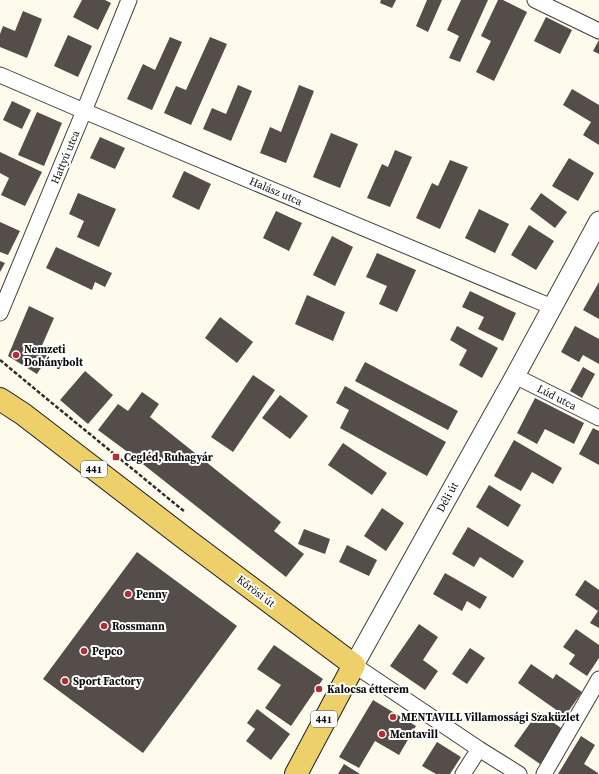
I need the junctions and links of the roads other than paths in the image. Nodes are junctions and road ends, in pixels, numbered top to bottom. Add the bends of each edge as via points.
1 (129, 0) edge
2 (534, 0) edge
3 (599, 31) edge
4 (0, 75) edge
5 (84, 111) junction
6 (599, 221) edge
7 (552, 307) junction
8 (0, 313) edge
9 (515, 376) junction
10 (0, 399) edge
11 (599, 418) edge
12 (354, 665) junction
13 (599, 679) edge
14 (479, 749) junction
15 (296, 774) edge
16 (463, 774) edge
17 (519, 774) edge
18 (544, 774) edge

1 - 5 street, Hattyú utca
2 - 3 street
4 - 5 street, Halász utca
5 - 7 street, Halász utca
5 - 8 street, Hattyú utca
6 - 7 street, Déli út
7 - 9 street, Déli út
9 - 11 street, Lúd utca
9 - 12 street, Déli út
10 - 12 main road, Kőrösi út / 441
12 - 14 street, Kőrösi út
12 - 15 main road, Déli út / 441
13 - 18 street
14 - 16 street
14 - 17 street, Kőrösi út

